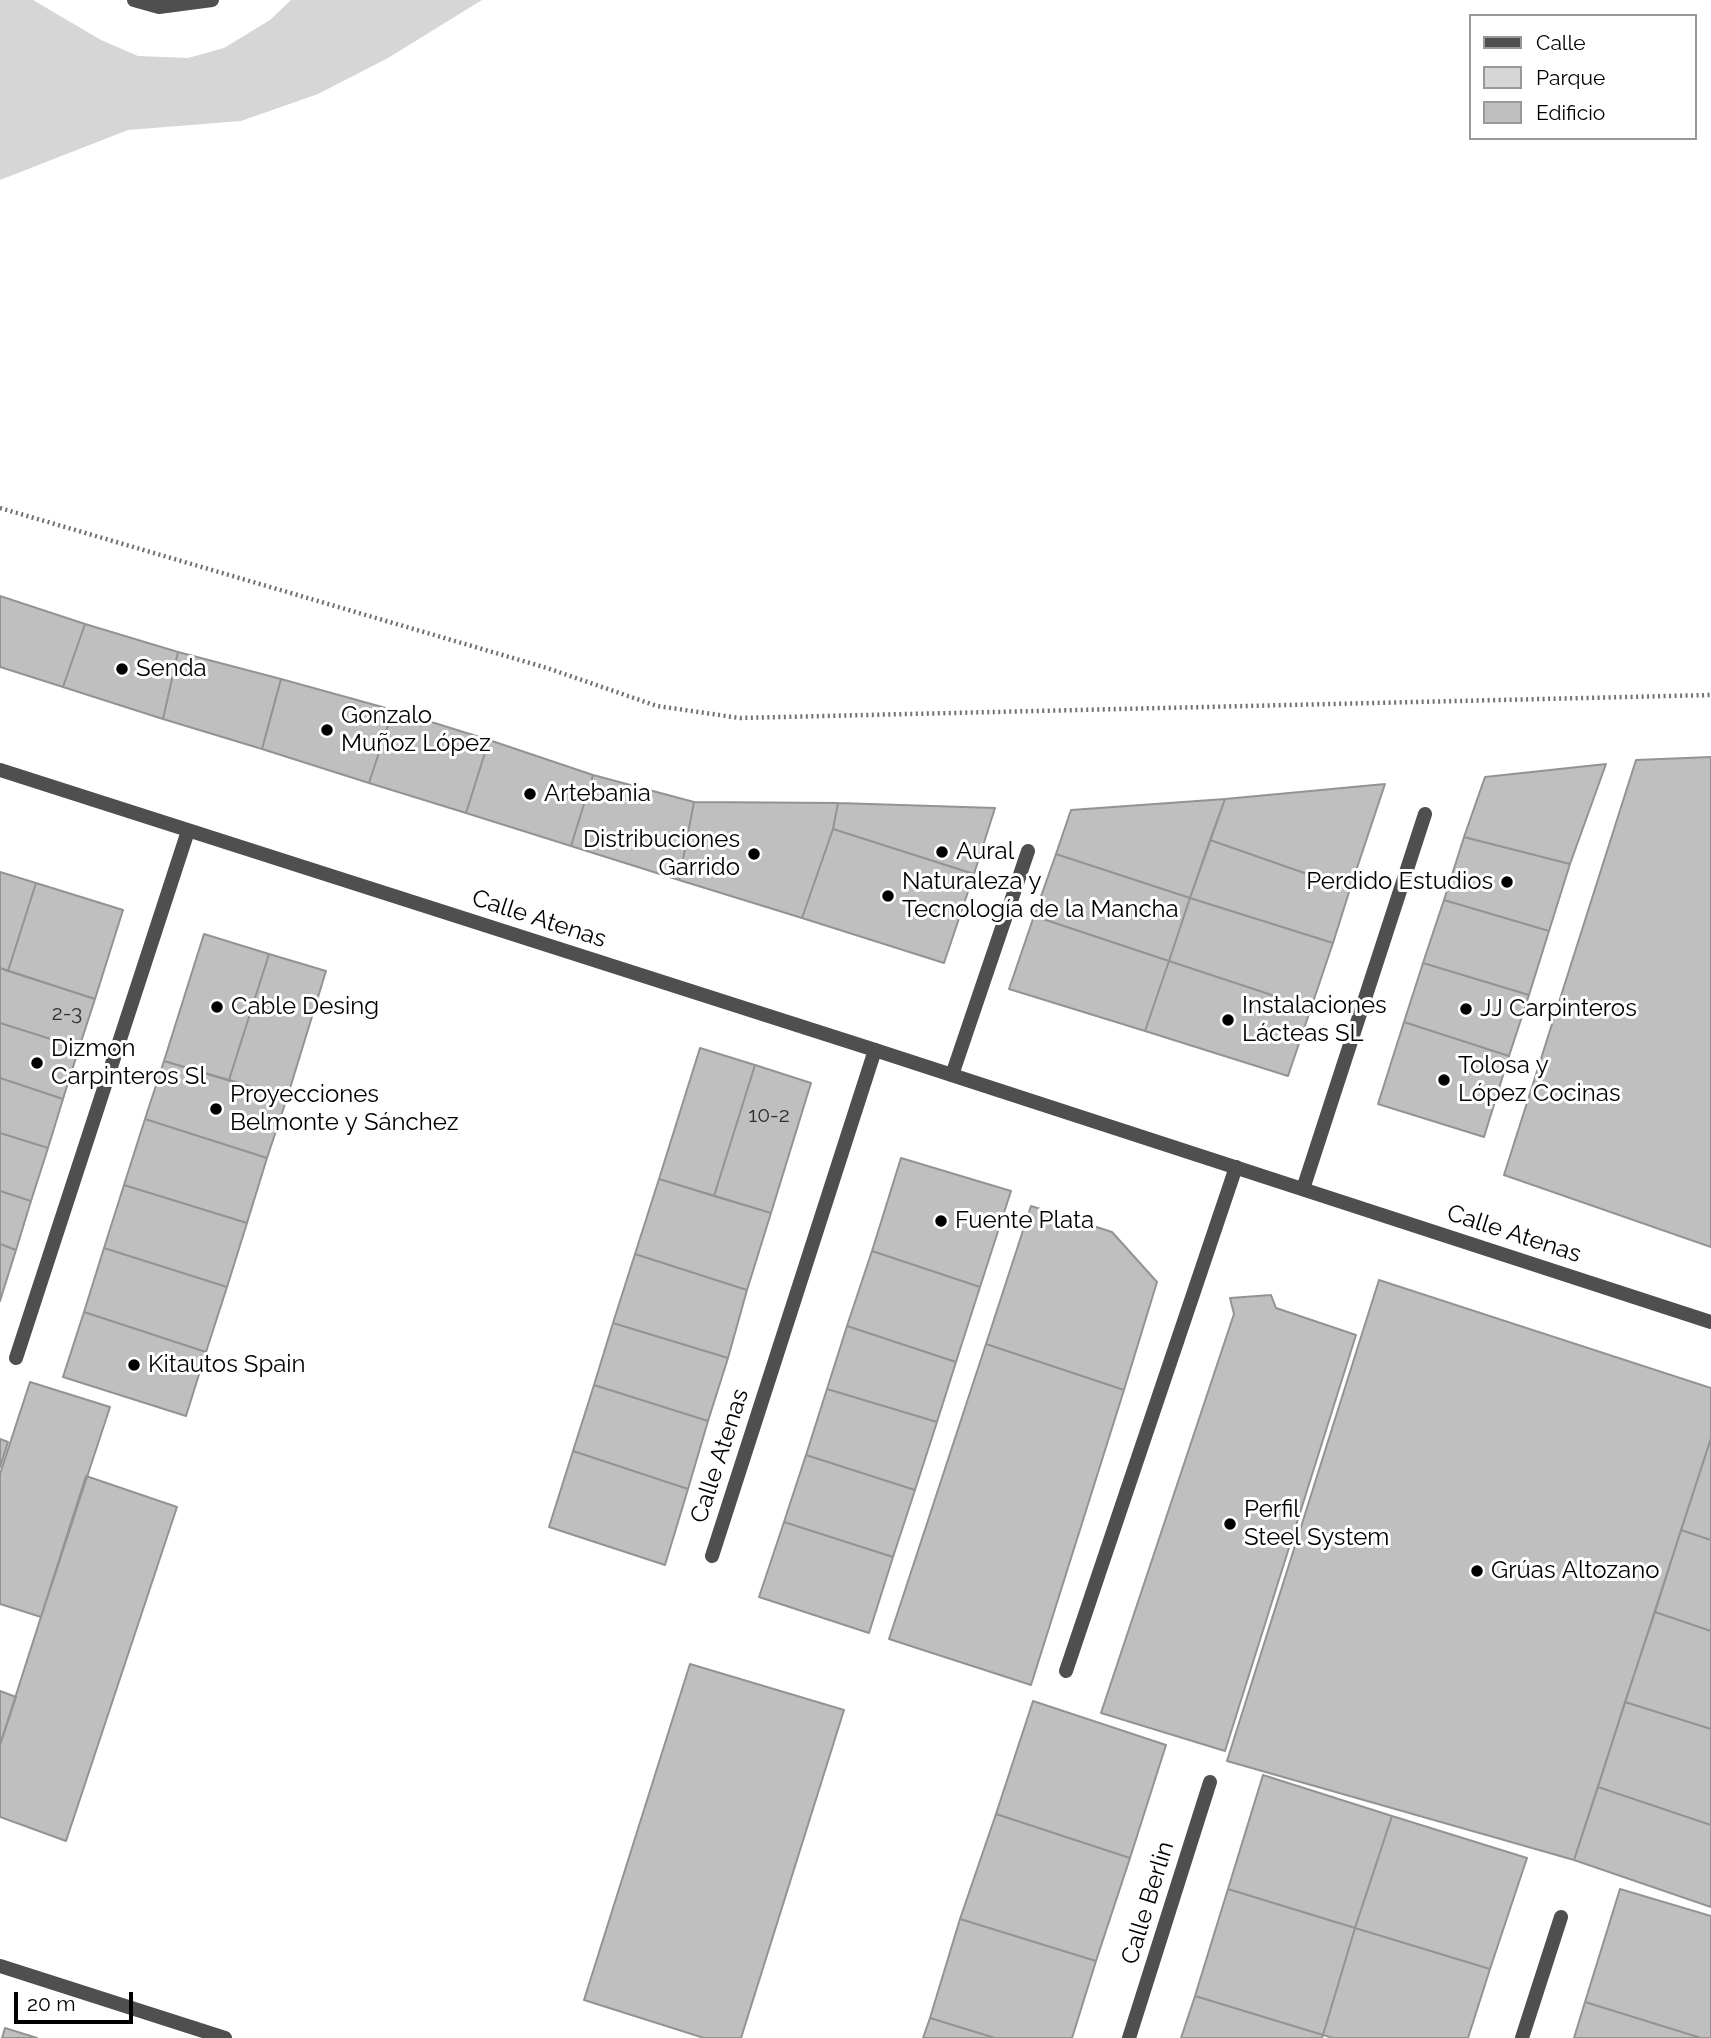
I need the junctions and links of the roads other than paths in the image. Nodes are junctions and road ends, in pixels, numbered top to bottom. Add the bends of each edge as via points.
1 (134, 0) edge
2 (212, 0) edge
3 (0, 770) edge
4 (1425, 814) dead end
5 (188, 831) junction
6 (1028, 851) dead end
7 (875, 1050) junction
8 (952, 1075) junction
9 (1236, 1167) junction
10 (1303, 1189) junction
11 (1711, 1322) edge
12 (16, 1358) dead end
13 (712, 1556) dead end
14 (1066, 1671) dead end
15 (1210, 1782) dead end
16 (1561, 1917) dead end
17 (0, 1966) edge
18 (225, 2038) edge
19 (1129, 2038) edge
20 (1522, 2038) edge

1 - 2 street via 159,7
3 - 5 street, Calle Atenas
4 - 10 street
5 - 7 street, Calle Atenas
5 - 12 street
6 - 8 street
7 - 8 street, Calle Atenas
7 - 13 street, Calle Atenas
8 - 9 street, Calle Atenas
9 - 10 street, Calle Atenas
9 - 14 street
10 - 11 street, Calle Atenas
15 - 19 street, Calle Berlin
16 - 20 street
17 - 18 street

